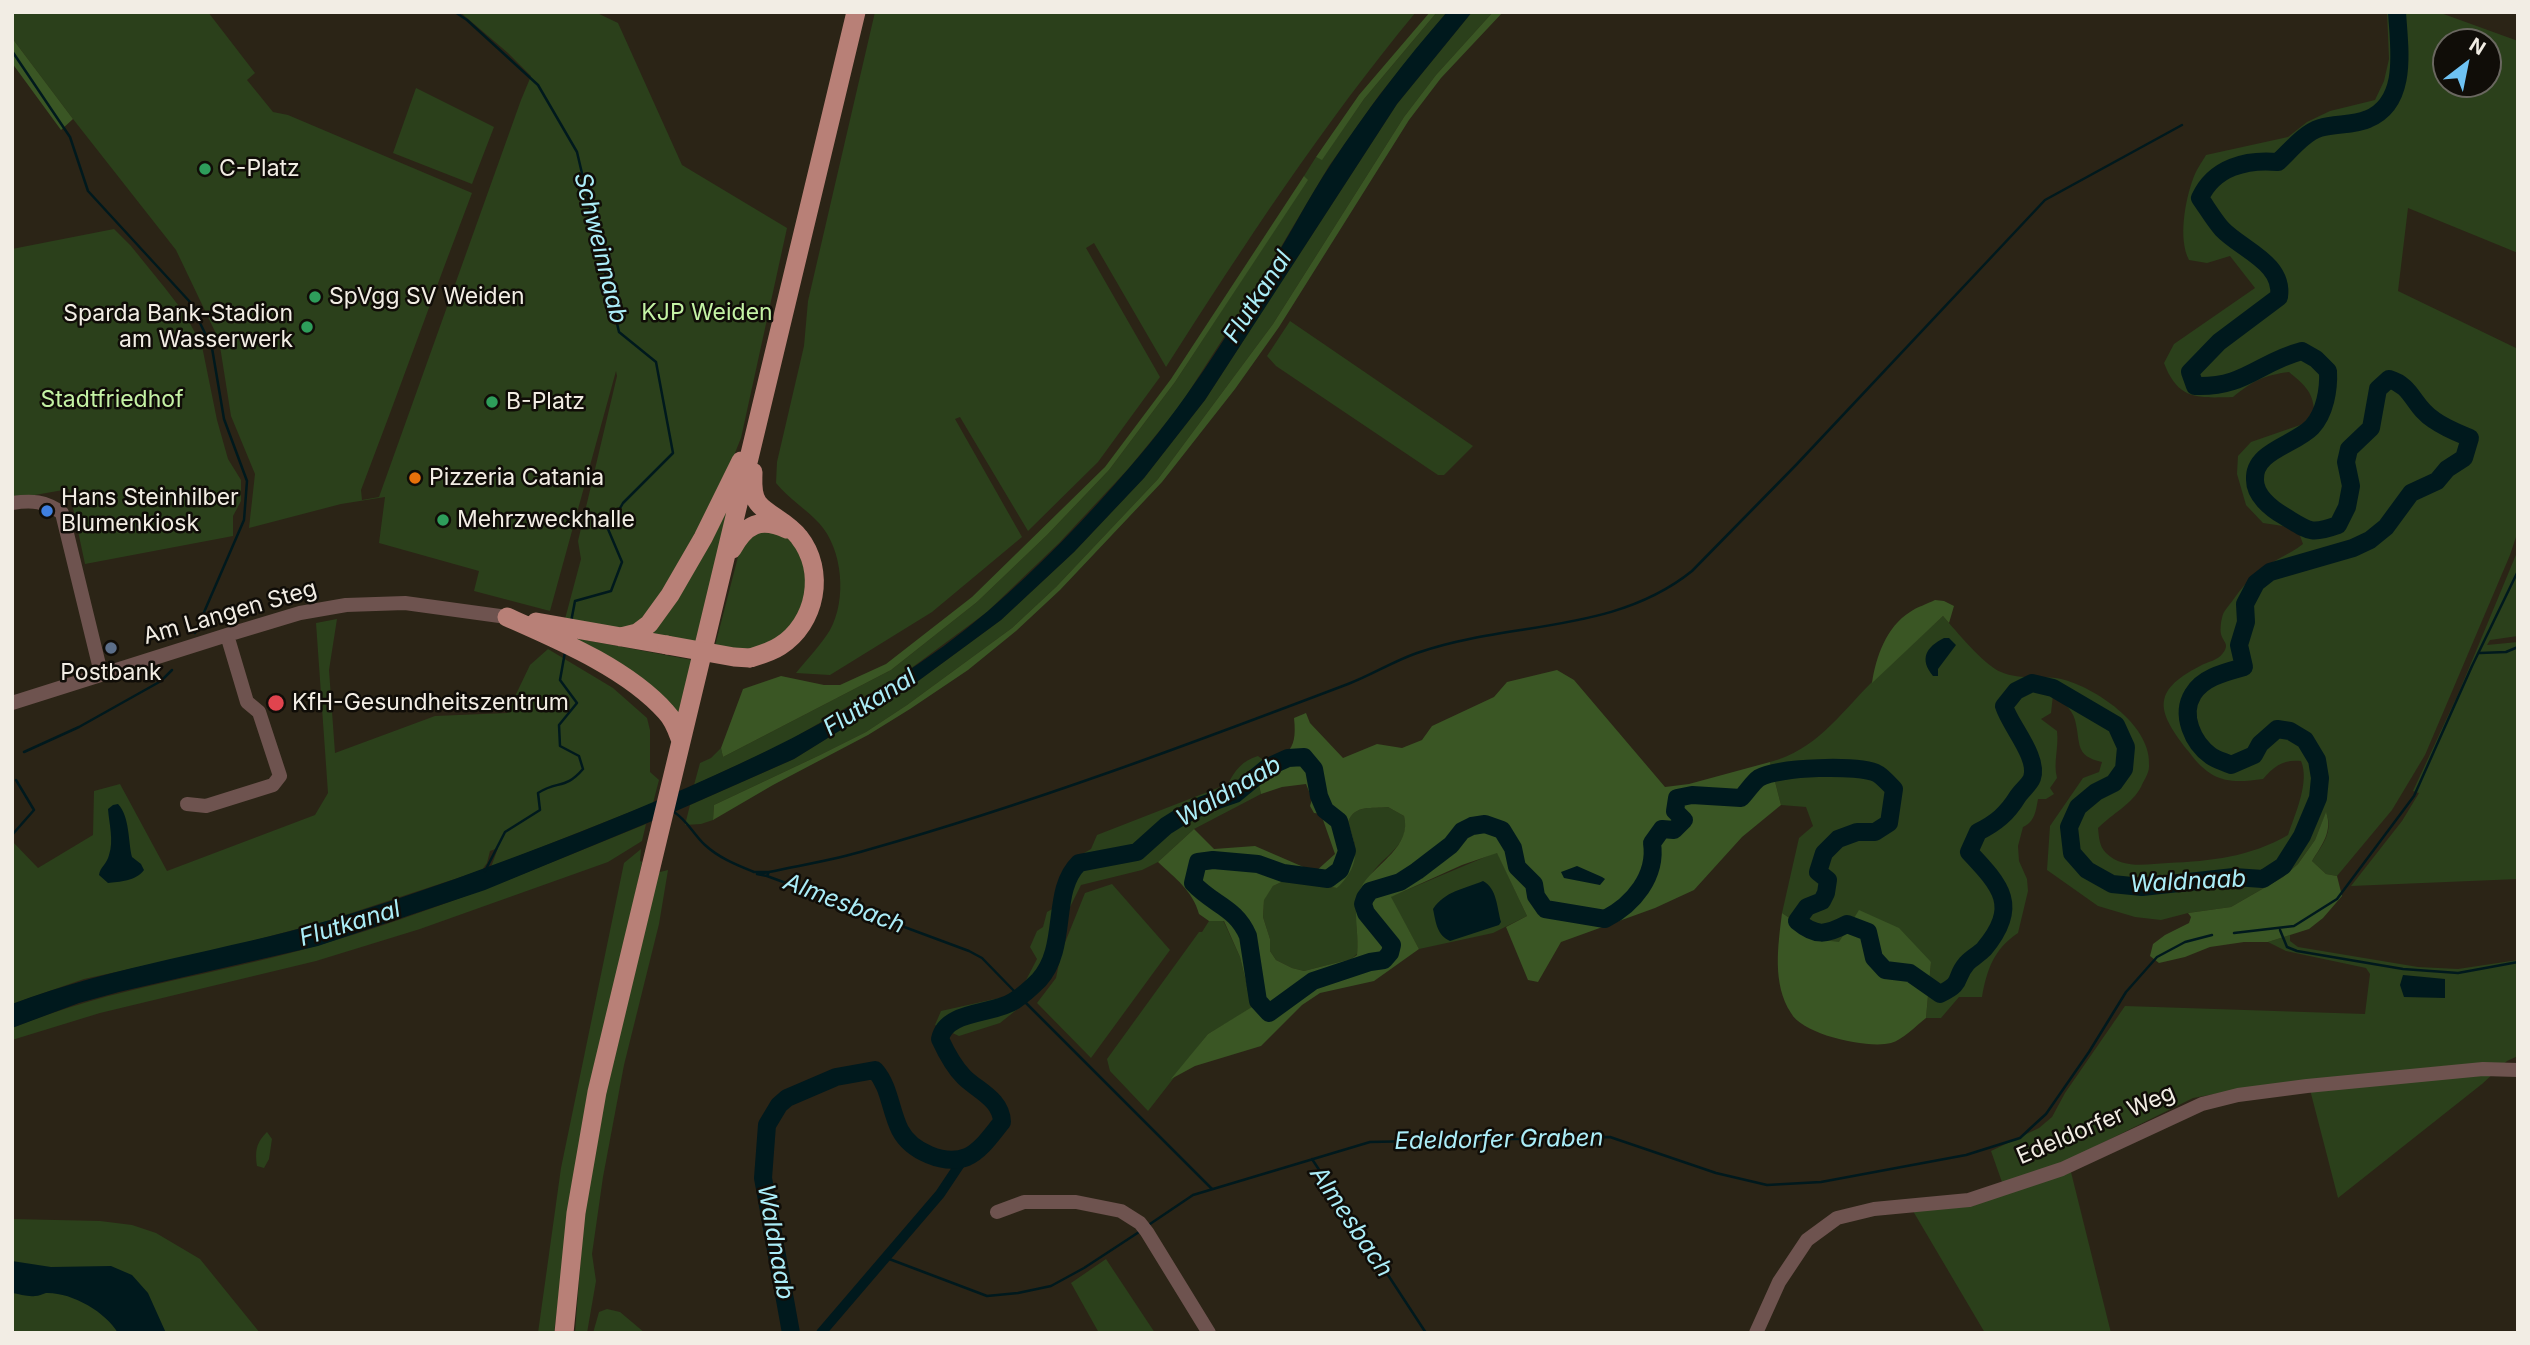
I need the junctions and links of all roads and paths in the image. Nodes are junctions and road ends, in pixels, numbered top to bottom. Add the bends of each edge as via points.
1 (856, 12) edge
2 (756, 436) junction
3 (12, 503) edge
4 (797, 534) junction
5 (721, 575) junction
6 (507, 617) joint
7 (541, 627) junction
8 (227, 635) junction
9 (621, 637) junction
10 (101, 673) junction
11 (12, 704) edge
12 (681, 741) junction
13 (187, 804) dead end
14 (2518, 1070) edge
15 (997, 1212) dead end
16 (564, 1333) edge
17 (1209, 1333) edge
18 (1756, 1333) edge

1 - 2 main road
2 - 4 main road via 753,495 759,505
2 - 5 main road
2 - 9 main road via 670,595 649,624
3 - 10 street via 31,500 51,504 62,513
4 - 5 main road via 774,524 750,526 740,535
4 - 9 main road, bridge via 815,578 809,611 799,629 779,647 750,658 734,657
5 - 12 main road
6 - 7 main road
6 - 8 street, Am Langen Steg via 405,603 366,604 300,613
7 - 9 main road
7 - 12 main road via 646,694 667,713
8 - 10 street, Am Langen Steg
8 - 13 street via 247,702 259,712 280,776 273,785 206,807
10 - 11 street, Am Langen Steg
12 - 16 main road via 597,1092 576,1213
14 - 18 street, Edeldorfer Weg via 2483,1069 2238,1095 2202,1104 2063,1169 1969,1200 1874,1209 1837,1218 1807,1240 1779,1282
15 - 17 street via 1024,1202 1076,1202 1121,1211 1143,1227

